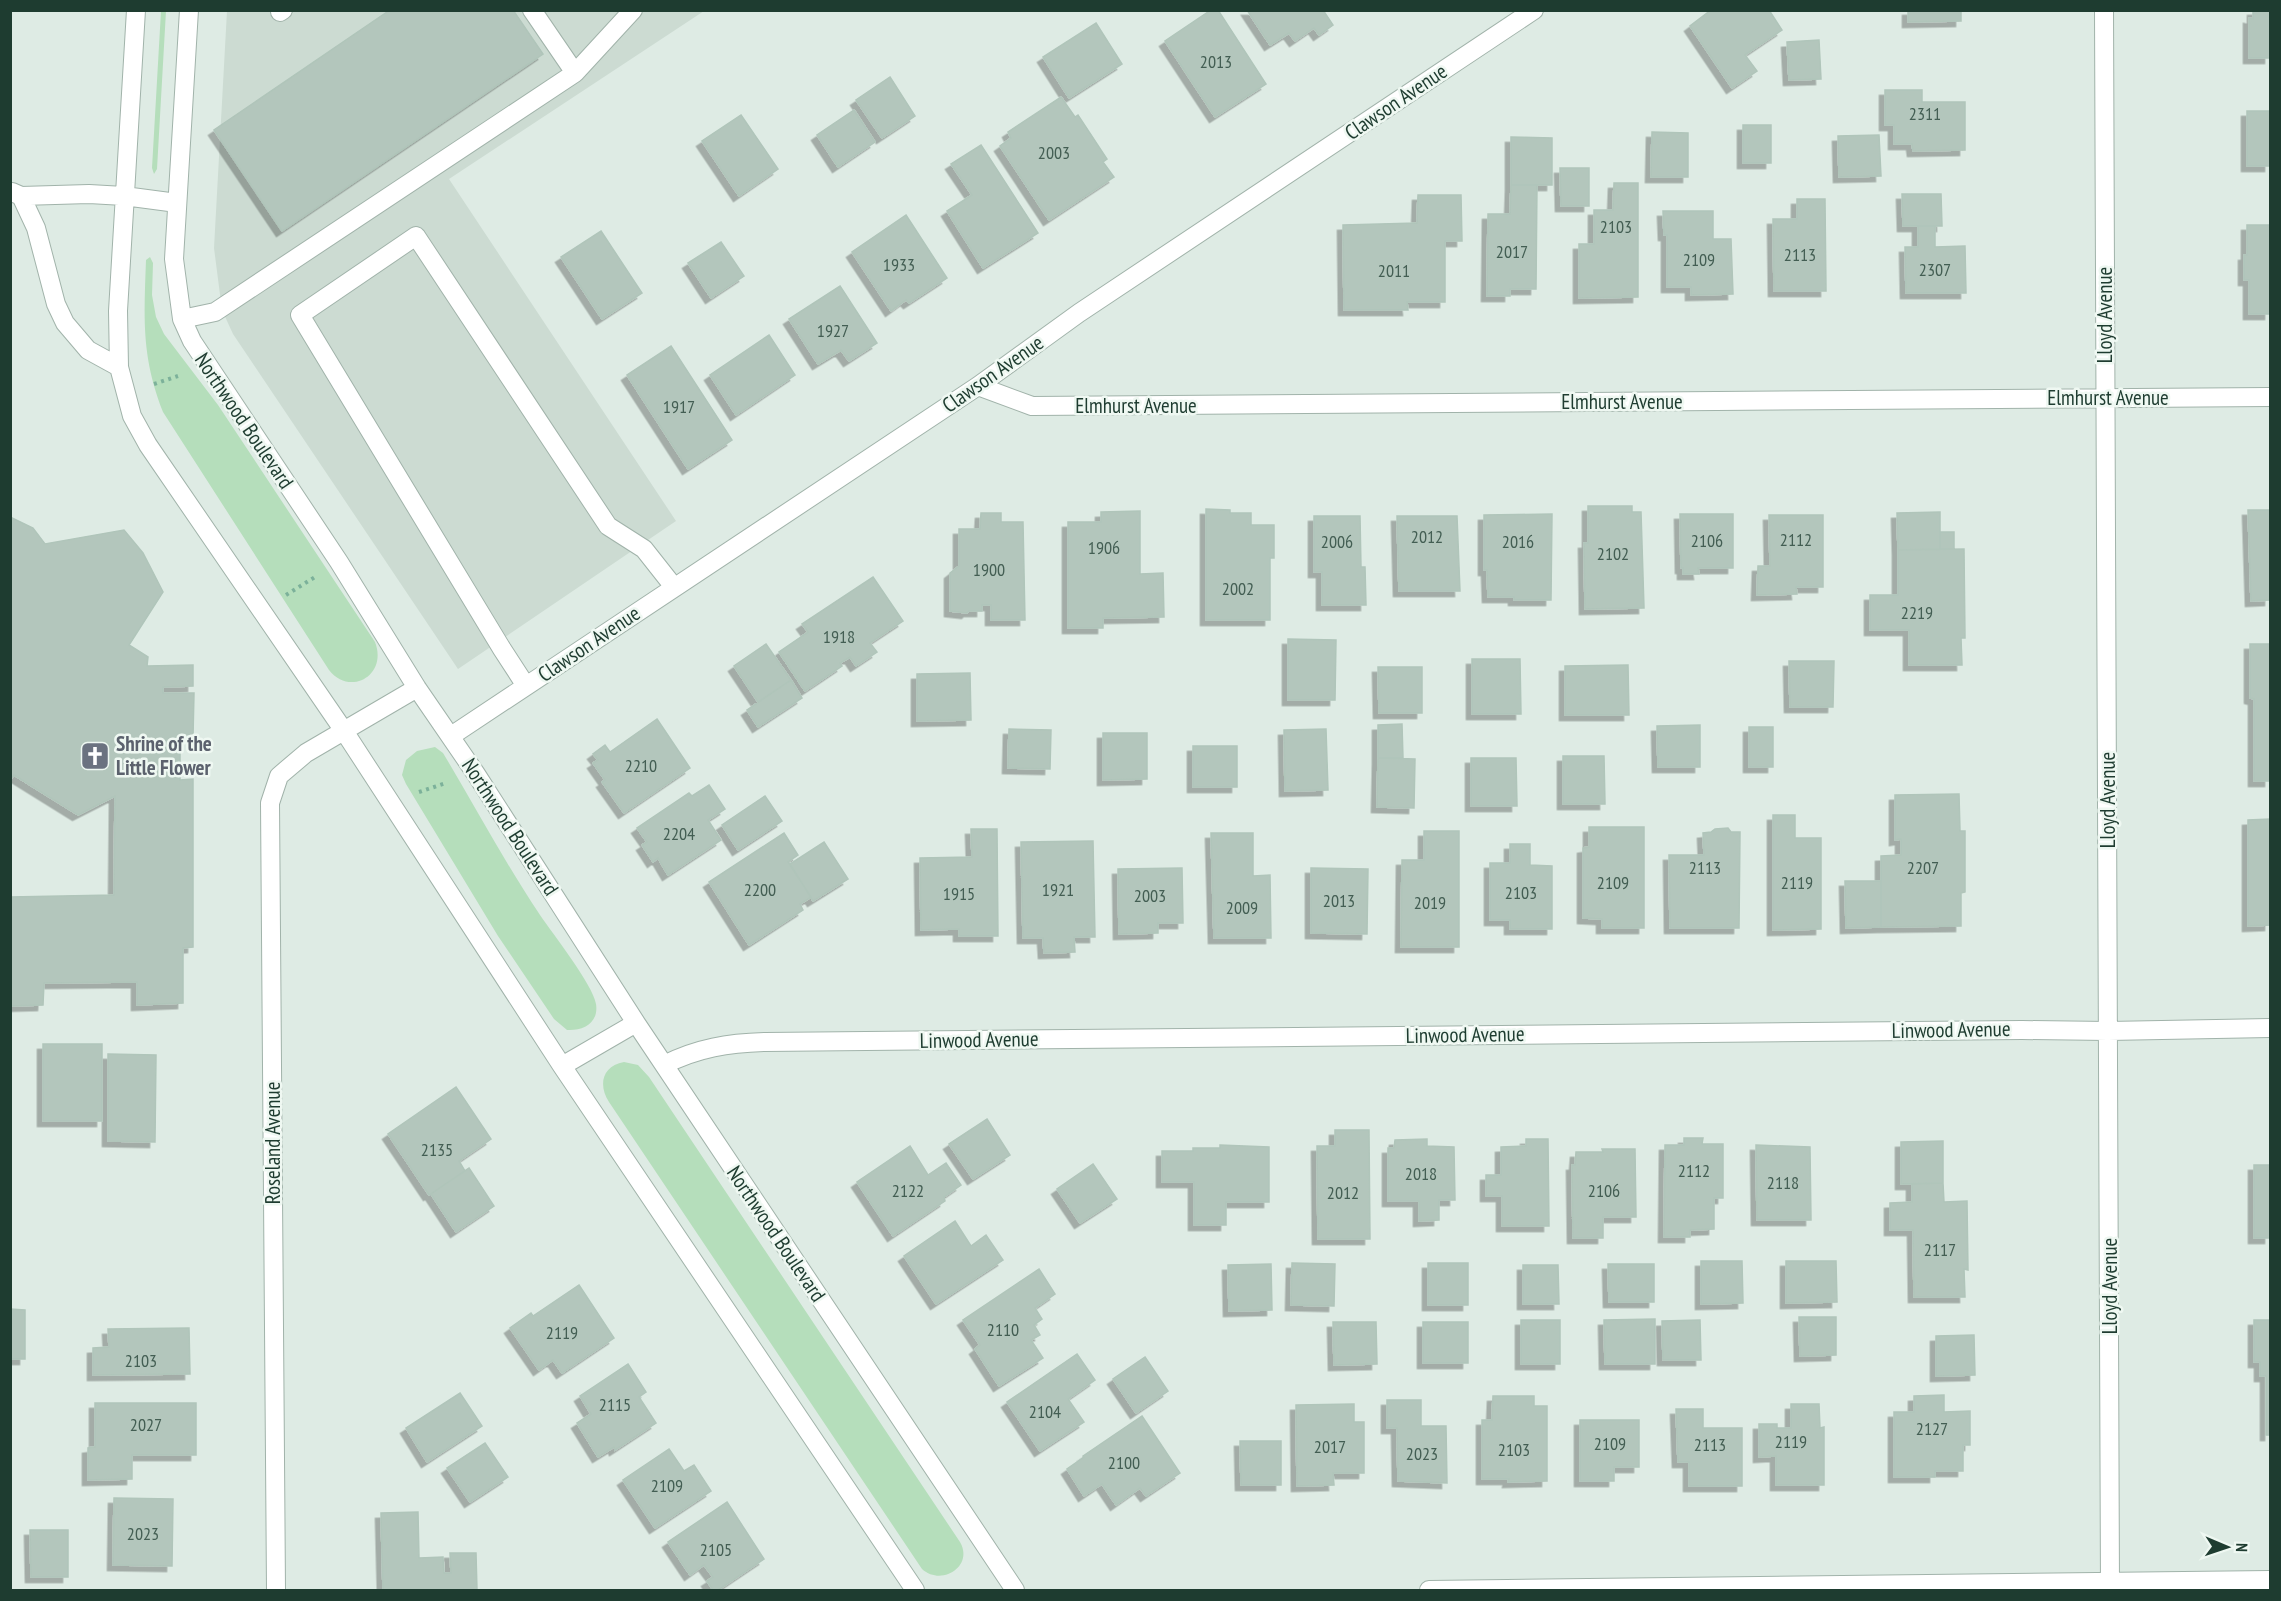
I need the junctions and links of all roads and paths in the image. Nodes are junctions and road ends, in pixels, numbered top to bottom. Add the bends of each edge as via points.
1 (136, 10) edge
2 (189, 10) edge
3 (532, 10) edge
4 (633, 10) edge
5 (1534, 10) edge
6 (2104, 10) edge
7 (575, 73) junction
8 (16, 194) edge
9 (124, 196) junction
10 (177, 203) junction
11 (182, 319) junction
12 (119, 367) junction
13 (188, 373) dead end
14 (150, 385) dead end
15 (978, 386) junction
16 (2271, 397) edge
17 (2105, 398) junction
18 (319, 574) dead end
19 (675, 587) junction
20 (283, 597) dead end
21 (526, 686) junction
22 (417, 688) junction
23 (344, 731) junction
24 (452, 736) junction
25 (450, 782) dead end
26 (413, 795) dead end
27 (636, 1023) junction
28 (2271, 1028) edge
29 (2108, 1031) junction
30 (664, 1065) junction
31 (562, 1066) junction
32 (2271, 1580) edge
33 (2110, 1586) edge
34 (276, 1590) edge
35 (915, 1590) edge
36 (1015, 1590) edge
37 (1429, 1590) edge

1 - 9 street
2 - 10 street, Northwood Boulevard
3 - 7 street
4 - 7 street
5 - 15 street, Clawson Avenue via 1089,306
6 - 17 street, Lloyd Avenue
7 - 11 street via 215,312
8 - 9 street
8 - 12 street via 36,228 56,304 65,323 88,350
9 - 10 street
9 - 12 street
10 - 11 street, Northwood Boulevard via 174,259
11 - 22 street, Northwood Boulevard via 202,358 339,562
12 - 23 street via 132,416 148,446
13 - 14 path
15 - 17 street, Elmhurst Avenue via 1032,406
15 - 19 street, Clawson Avenue
16 - 17 street, Elmhurst Avenue
17 - 29 street, Lloyd Avenue
18 - 20 path
19 - 21 street, Clawson Avenue
19 - 21 street via 644,549 608,526 417,236 300,315
21 - 24 street, Clawson Avenue
22 - 23 street, Roseland Avenue
22 - 24 street, Northwood Boulevard
23 - 31 street
23 - 34 street, Roseland Avenue via 306,753 279,776 270,803
24 - 27 street, Northwood Boulevard
25 - 26 path
27 - 30 street, Northwood Boulevard
27 - 31 street
28 - 29 street, Linwood Avenue
29 - 30 street, Linwood Avenue via 765,1042 703,1049
29 - 33 street, Lloyd Avenue
30 - 36 street, Northwood Boulevard
31 - 35 street
32 - 33 street
33 - 37 street

